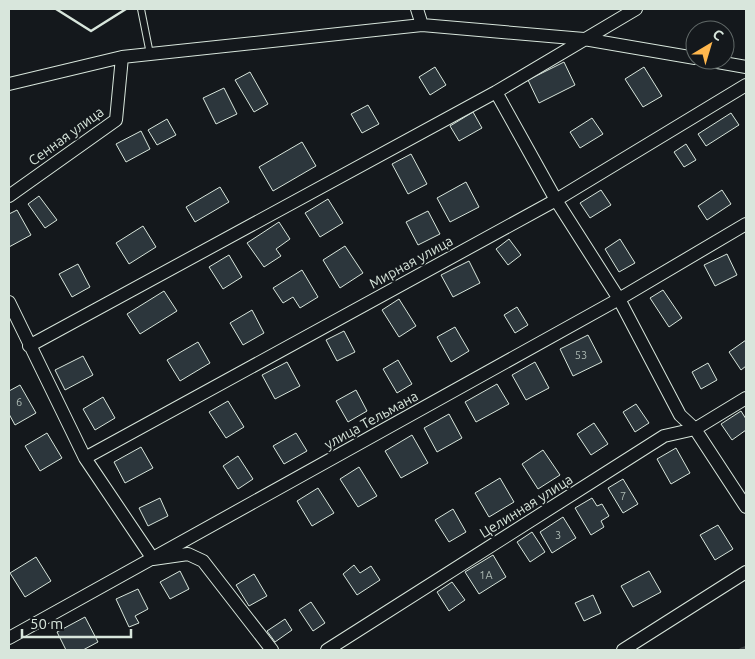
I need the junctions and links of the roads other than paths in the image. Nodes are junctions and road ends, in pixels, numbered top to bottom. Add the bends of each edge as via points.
1 (141, 9) edge
2 (417, 9) edge
3 (636, 9) edge
4 (422, 25) junction
5 (584, 39) junction
6 (150, 54) junction
7 (685, 56) edge
8 (122, 58) junction
9 (9, 84) edge
10 (746, 85) edge
11 (496, 92) junction
12 (9, 196) edge
13 (556, 200) junction
14 (746, 224) edge
15 (618, 299) junction
16 (9, 302) edge
17 (29, 346) junction
18 (746, 398) edge
19 (695, 428) junction
20 (85, 458) junction
21 (746, 507) edge
22 (153, 559) junction
23 (746, 572) edge
24 (9, 638) edge
25 (272, 650) edge
26 (327, 650) edge
27 (623, 650) edge

1 - 6 lane
2 - 4 street
3 - 5 street
4 - 5 street
4 - 6 street
5 - 7 street
5 - 11 street
6 - 8 street
8 - 9 street
8 - 12 street, Сенная улица via 116,120
10 - 13 street, Мирная улица
11 - 13 street
11 - 17 street
13 - 15 street
13 - 20 street, Мирная улица
14 - 15 street, улица Тельмана
15 - 19 street via 680,415
15 - 22 street, улица Тельмана
16 - 17 street
17 - 20 street
18 - 19 street, Целинная улица
19 - 21 street
19 - 26 street, Целинная улица via 664,436
20 - 22 street
22 - 24 street, улица Тельмана
22 - 25 street via 188,554 203,561
23 - 27 street

